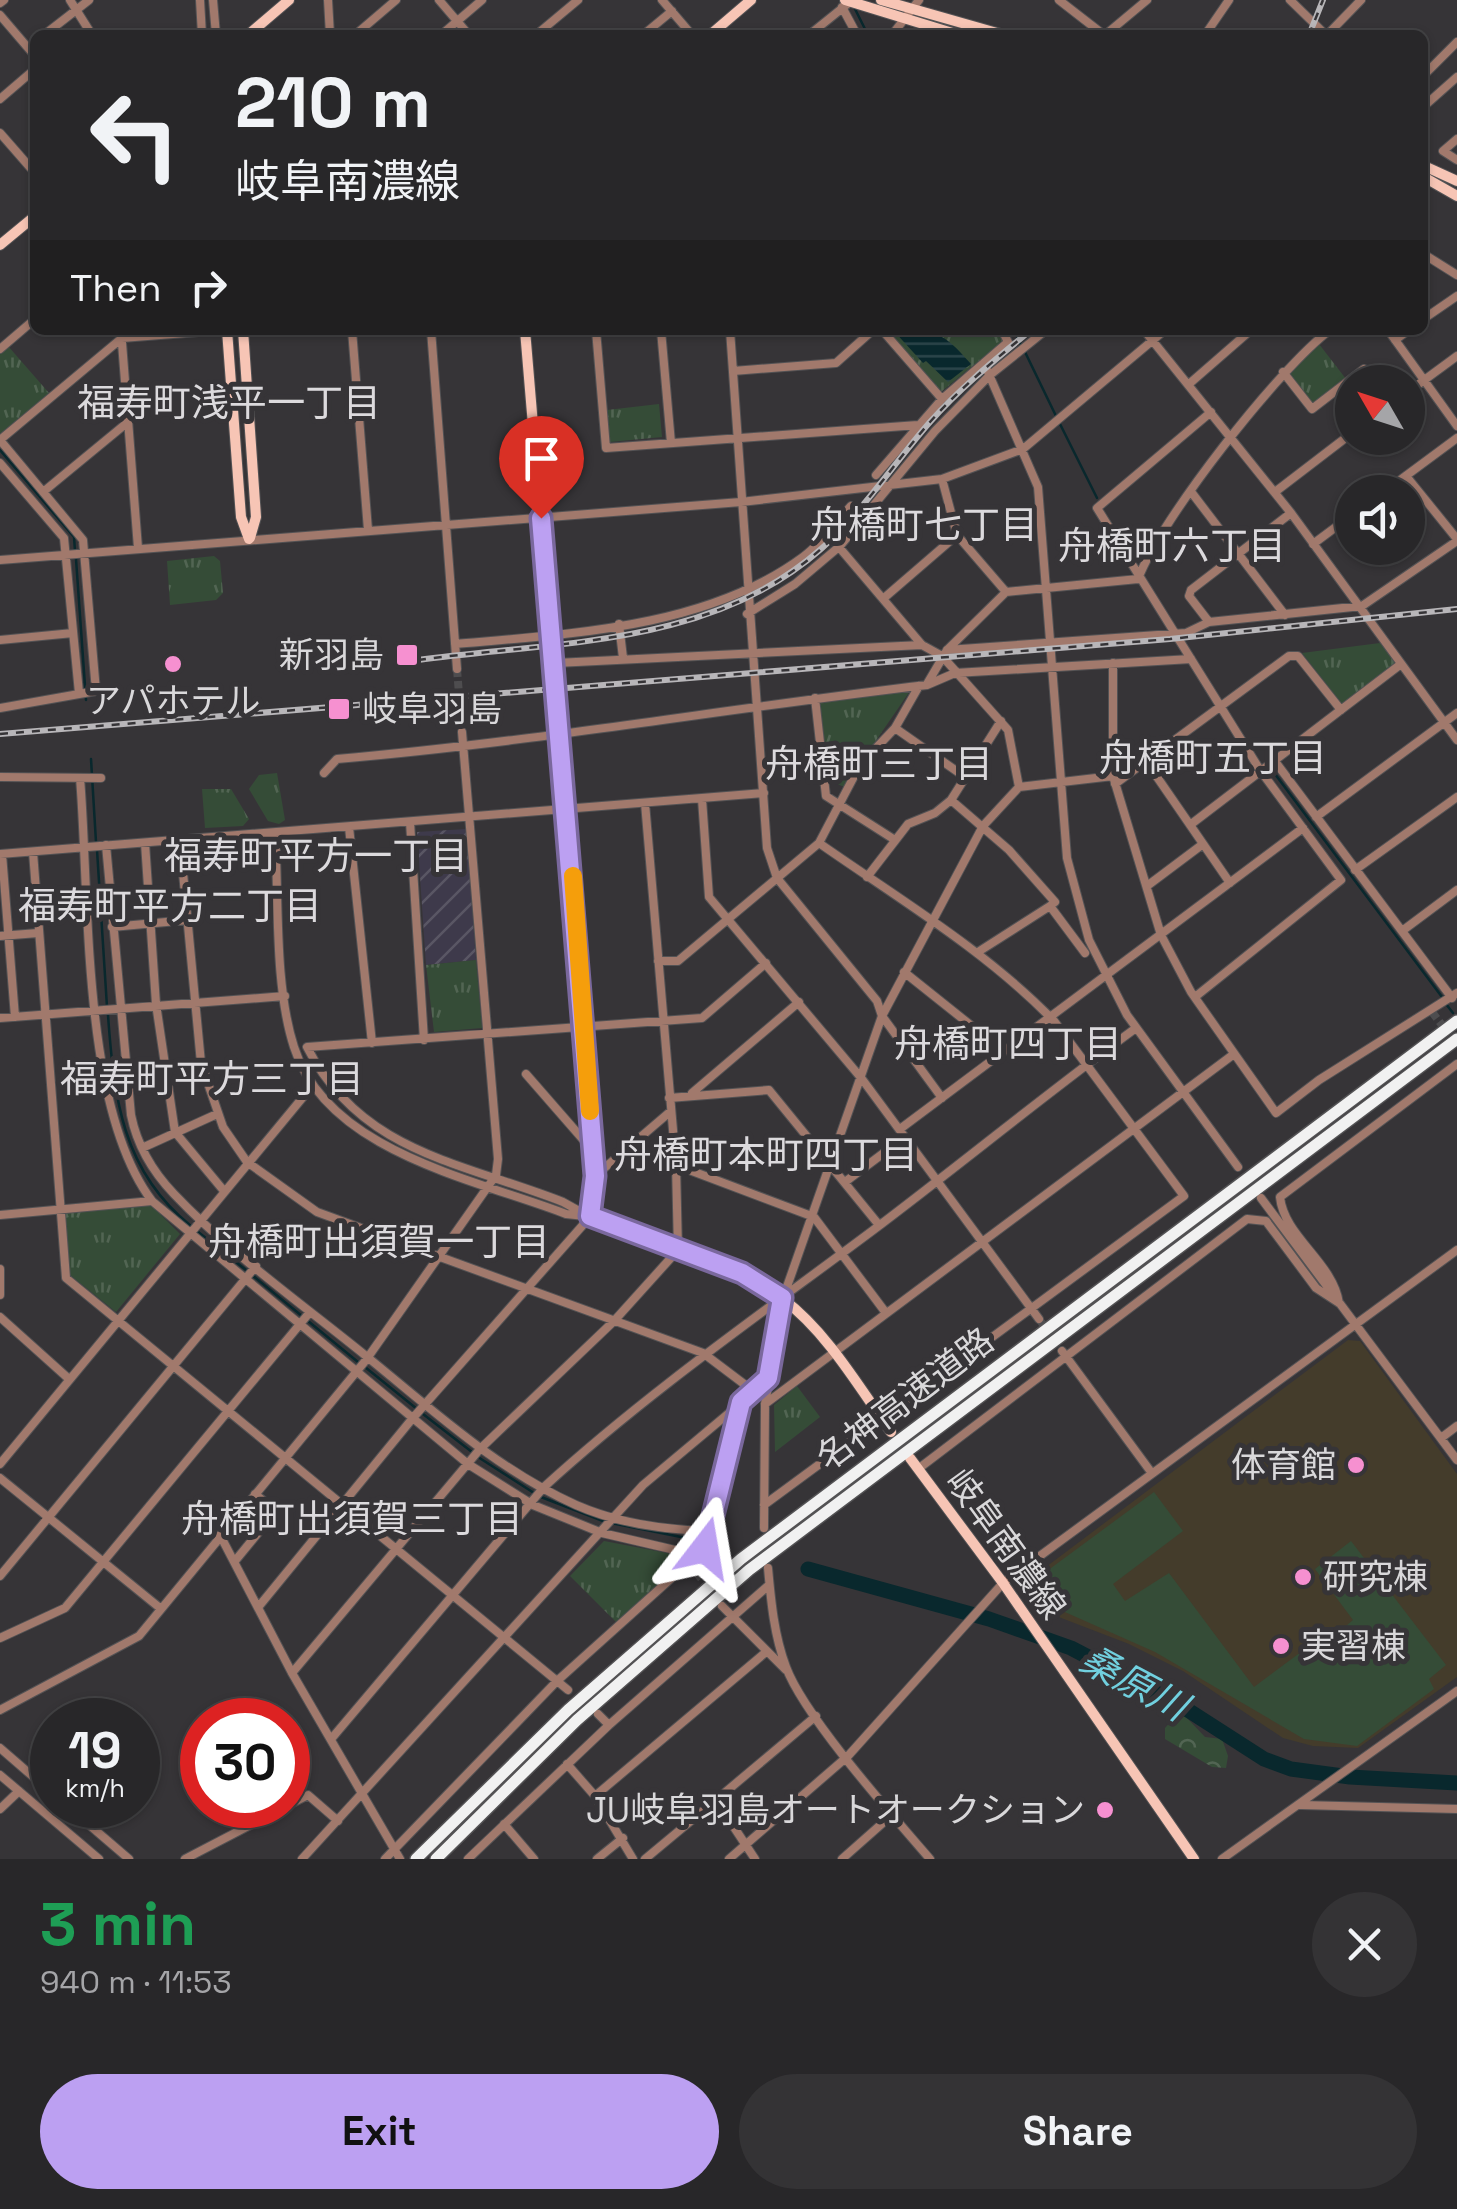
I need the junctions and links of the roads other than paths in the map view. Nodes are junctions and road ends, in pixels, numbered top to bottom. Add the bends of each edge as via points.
1 (70, 0) edge
2 (89, 0) edge
3 (200, 0) edge
4 (213, 0) edge
5 (288, 0) edge
6 (328, 0) edge
7 (396, 0) edge
8 (439, 0) edge
9 (482, 0) edge
10 (578, 0) edge
11 (662, 0) edge
12 (750, 0) edge
13 (881, 0) edge
14 (1059, 0) edge
15 (1147, 0) edge
16 (1229, 0) edge
17 (1290, 0) edge
18 (1362, 0) edge
19 (846, 3) edge
20 (915, 5) edge
21 (76, 9) junction
22 (672, 11) junction
23 (0, 15) edge
24 (457, 21) junction
25 (904, 21) junction
26 (50, 30) edge
27 (89, 30) edge
28 (202, 30) edge
29 (216, 30) edge
30 (254, 30) edge
31 (330, 30) edge
32 (361, 30) edge
33 (447, 30) edge
34 (465, 30) edge
35 (542, 30) edge
36 (649, 30) edge
37 (688, 30) edge
38 (716, 30) edge
39 (815, 30) edge
40 (854, 30) edge
41 (896, 30) edge
42 (939, 30) edge
43 (989, 30) edge
44 (1098, 30) edge
45 (1111, 30) edge
46 (1208, 30) edge
47 (1321, 30) edge
48 (1331, 30) edge
49 (1457, 42) edge
50 (30, 43) edge
51 (1428, 71) edge
52 (30, 73) edge
53 (1457, 77) edge
54 (0, 99) edge
55 (1428, 103) edge
56 (0, 134) edge
57 (1457, 138) edge
58 (12, 147) junction
59 (0, 157) edge
60 (1457, 160) edge
61 (30, 168) edge
62 (1428, 168) edge
63 (1428, 179) edge
64 (1457, 182) edge
65 (1457, 196) edge
66 (30, 220) edge
67 (0, 245) edge
68 (1428, 258) edge
69 (1457, 275) edge
70 (1457, 296) edge
71 (1428, 316) edge
72 (30, 323) edge
73 (120, 335) edge
74 (121, 335) edge
75 (226, 335) edge
76 (243, 335) edge
77 (352, 335) edge
78 (431, 335) edge
79 (525, 335) edge
80 (596, 335) edge
81 (661, 335) edge
82 (730, 335) edge
83 (867, 335) edge
84 (886, 335) edge
85 (1004, 335) edge
86 (1040, 335) edge
87 (1149, 335) edge
88 (1160, 335) edge
89 (1245, 335) edge
90 (1325, 335) edge
91 (1392, 335) edge
92 (1402, 335) edge
93 (1154, 340) junction
94 (1395, 340) junction
95 (0, 349) edge
96 (1457, 356) edge
97 (984, 362) junction
98 (733, 371) junction
99 (1284, 372) junction
100 (990, 376) junction
101 (1426, 380) junction
102 (1189, 384) junction
103 (1335, 391) edge
104 (942, 399) junction
105 (1211, 412) junction
106 (128, 422) junction
107 (918, 425) junction
108 (1457, 426) edge
109 (738, 438) junction
110 (1233, 438) junction
111 (1457, 438) edge
112 (0, 440) edge
113 (670, 443) junction
114 (1335, 446) edge
115 (1023, 449) junction
116 (0, 462) edge
117 (1407, 475) edge
118 (876, 476) dead end
119 (942, 479) junction
120 (885, 487) junction
121 (43, 492) junction
122 (1275, 492) junction
123 (1192, 493) junction
124 (1425, 500) edge
125 (741, 502) junction
126 (850, 506) dead end
127 (1291, 513) junction
128 (541, 518) junction
129 (447, 524) junction
130 (1335, 528) edge
131 (368, 530) junction
132 (827, 533) junction
133 (957, 534) junction
134 (250, 539) junction
135 (1457, 540) edge
136 (1313, 544) junction
137 (840, 546) junction
138 (138, 548) junction
139 (1238, 552) junction
140 (67, 553) junction
141 (82, 553) junction
142 (0, 560) edge
143 (1138, 579) junction
144 (1049, 588) junction
145 (746, 590) junction
146 (1006, 592) junction
147 (884, 598) junction
148 (1362, 606) junction
149 (747, 614) junction
150 (1284, 615) junction
151 (1208, 622) junction
152 (619, 624) junction
153 (73, 634) junction
154 (1175, 634) junction
155 (552, 635) junction
156 (0, 640) edge
157 (1052, 643) junction
158 (455, 644) junction
159 (922, 645) junction
160 (750, 650) junction
161 (944, 653) junction
162 (623, 658) junction
163 (1191, 659) junction
164 (556, 663) junction
165 (1113, 663) junction
166 (1401, 664) junction
167 (1055, 667) junction
168 (457, 669) tunnel mouth
169 (954, 674) junction
170 (923, 685) junction
171 (84, 692) junction
172 (815, 698) junction
173 (1220, 704) junction
174 (756, 705) junction
175 (0, 708) edge
176 (1341, 710) junction
177 (1457, 713) edge
178 (1000, 721) junction
179 (1444, 723) junction
180 (895, 728) junction
181 (560, 730) junction
182 (462, 732) tunnel mouth
183 (1457, 740) edge
184 (463, 748) junction
185 (1274, 760) junction
186 (1146, 761) junction
187 (1260, 770) junction
188 (324, 773) dead end
189 (0, 777) edge
190 (966, 777) junction
191 (84, 778) junction
192 (100, 778) dead end
193 (1114, 780) junction
194 (1064, 781) junction
195 (1019, 787) junction
196 (764, 792) junction
197 (1457, 797) edge
198 (702, 799) junction
199 (951, 800) junction
200 (646, 802) junction
201 (838, 806) junction
202 (567, 808) junction
203 (1315, 816) junction
204 (470, 817) junction
205 (410, 822) junction
206 (1190, 825) junction
207 (1302, 825) junction
208 (983, 826) junction
209 (350, 827) junction
210 (274, 833) junction
211 (896, 840) junction
212 (180, 841) junction
213 (145, 843) junction
214 (819, 843) junction
215 (1203, 844) junction
216 (97, 846) junction
217 (32, 852) junction
218 (1, 854) edge
219 (1355, 870) junction
220 (868, 877) junction
221 (777, 878) junction
222 (1230, 882) junction
223 (1147, 886) junction
224 (1457, 890) edge
225 (1050, 906) junction
226 (728, 919) junction
227 (188, 920) junction
228 (932, 922) junction
229 (151, 924) junction
230 (112, 927) junction
231 (1402, 932) junction
232 (38, 933) junction
233 (1162, 934) junction
234 (4, 936) edge
235 (978, 952) junction
236 (1084, 952) dead end
237 (658, 960) junction
238 (766, 963) junction
239 (904, 972) junction
240 (1104, 976) junction
241 (285, 996) junction
242 (1195, 997) junction
243 (1453, 997) edge
244 (196, 1002) junction
245 (799, 1002) junction
246 (156, 1004) junction
247 (117, 1008) junction
248 (100, 1010) junction
249 (44, 1014) junction
250 (14, 1016) junction
251 (882, 1016) junction
252 (1050, 1016) junction
253 (0, 1018) edge
254 (663, 1022) junction
255 (1454, 1023) edge
256 (584, 1026) junction
257 (1136, 1028) junction
258 (487, 1036) junction
259 (424, 1040) junction
260 (1457, 1040) edge
261 (372, 1044) junction
262 (1003, 1051) junction
263 (1234, 1054) junction
264 (202, 1062) junction
265 (1457, 1064) edge
266 (163, 1066) junction
267 (1088, 1067) junction
268 (123, 1071) junction
269 (526, 1074) dead end
270 (862, 1079) junction
271 (313, 1085) junction
272 (1182, 1093) junction
273 (690, 1094) junction
274 (669, 1098) junction
275 (942, 1098) junction
276 (670, 1110) junction
277 (217, 1114) junction
278 (1134, 1130) junction
279 (174, 1132) junction
280 (902, 1133) junction
281 (142, 1148) junction
282 (594, 1152) junction
283 (247, 1162) junction
284 (830, 1163) junction
285 (676, 1165) junction
286 (1238, 1167) dead end
287 (496, 1175) junction
288 (595, 1176) junction
289 (845, 1182) junction
290 (938, 1182) junction
291 (490, 1185) junction
292 (224, 1191) junction
293 (1261, 1198) dead end
294 (152, 1201) junction
295 (60, 1208) junction
296 (0, 1215) edge
297 (590, 1216) junction
298 (814, 1216) junction
299 (199, 1220) junction
300 (879, 1225) junction
301 (189, 1232) junction
302 (980, 1242) junction
303 (678, 1250) junction
304 (1457, 1250) edge
305 (841, 1254) junction
306 (438, 1256) junction
307 (256, 1268) junction
308 (0, 1269) edge
309 (247, 1279) junction
310 (526, 1288) junction
311 (0, 1296) edge
312 (782, 1298) junction
313 (1338, 1303) junction
314 (1030, 1310) junction
315 (886, 1314) junction
316 (0, 1317) edge
317 (305, 1319) junction
318 (1039, 1319) tunnel mouth
319 (117, 1320) junction
320 (614, 1320) junction
321 (1354, 1324) junction
322 (704, 1353) junction
323 (832, 1354) junction
324 (1064, 1354) junction
325 (367, 1359) junction
326 (173, 1367) junction
327 (358, 1370) junction
328 (768, 1378) junction
329 (69, 1379) junction
330 (752, 1390) junction
331 (741, 1402) junction
332 (764, 1404) junction
333 (419, 1411) junction
334 (228, 1412) junction
335 (882, 1419) junction
336 (1457, 1426) edge
337 (891, 1432) dead end
338 (1441, 1438) junction
339 (474, 1456) junction
340 (910, 1458) dead end
341 (283, 1459) junction
342 (1457, 1460) edge
343 (0, 1464) edge
344 (918, 1469) junction
345 (1151, 1472) junction
346 (0, 1478) edge
347 (255, 1494) junction
348 (539, 1496) junction
349 (764, 1505) junction
350 (341, 1506) junction
351 (51, 1519) junction
352 (609, 1524) junction
353 (764, 1528) dead end
354 (710, 1532) junction
355 (220, 1536) junction
356 (396, 1551) junction
357 (234, 1560) junction
358 (689, 1563) junction
359 (104, 1565) junction
360 (768, 1568) dead end
361 (0, 1576) edge
362 (1003, 1583) junction
363 (770, 1585) junction
364 (454, 1598) junction
365 (260, 1605) junction
366 (722, 1606) dead end
367 (160, 1608) junction
368 (733, 1617) junction
369 (502, 1637) junction
370 (0, 1638) edge
371 (766, 1652) junction
372 (787, 1670) junction
373 (292, 1673) junction
374 (557, 1681) junction
375 (568, 1690) dead end
376 (1457, 1691) edge
377 (0, 1710) edge
378 (598, 1714) dead end
379 (816, 1716) junction
380 (609, 1725) junction
381 (332, 1738) junction
382 (0, 1748) edge
383 (848, 1756) junction
384 (566, 1764) junction
385 (30, 1774) edge
386 (0, 1776) edge
387 (19, 1791) junction
388 (363, 1794) junction
389 (596, 1796) junction
390 (716, 1800) junction
391 (1301, 1805) junction
392 (0, 1809) edge
393 (1457, 1809) edge
394 (894, 1813) junction
395 (338, 1821) junction
396 (504, 1824) junction
397 (93, 1828) edge
398 (623, 1838) junction
399 (746, 1845) junction
400 (393, 1850) junction
401 (99, 1859) edge
402 (129, 1859) edge
403 (186, 1859) edge
404 (302, 1859) edge
405 (385, 1859) edge
406 (400, 1859) edge
407 (416, 1859) edge
408 (436, 1859) edge
409 (468, 1859) edge
410 (534, 1859) edge
411 (597, 1859) edge
412 (634, 1859) edge
413 (646, 1859) edge
414 (729, 1859) edge
415 (755, 1859) edge
416 (842, 1859) edge
417 (930, 1859) edge
418 (1194, 1859) edge
419 (1222, 1859) edge

1 - 21 street
2 - 21 street
3 - 28 street
4 - 29 street
5 - 30 main road
6 - 31 street
7 - 32 street
8 - 24 street
9 - 24 street
10 - 35 street
11 - 22 street
12 - 38 main road
13 - 20 main road
14 - 44 street
15 - 45 street
16 - 46 street
17 - 47 street
18 - 48 street
19 - 25 main road
19 - 39 street
19 - 40 street
20 - 25 street
20 - 43 main road
21 - 26 street
21 - 27 street
22 - 36 street
22 - 37 street
23 - 50 street
24 - 33 street
24 - 34 street
25 - 41 street
25 - 42 main road
49 - 51 street
52 - 54 street
53 - 55 street
56 - 58 street
57 - 60 street via 1443,151
58 - 59 street
58 - 61 street
62 - 64 main road
63 - 65 main road
66 - 67 main road
68 - 69 street
70 - 71 street
72 - 95 street
73 - 112 street
74 - 106 street
75 - 134 main road via 241,517
76 - 134 main road via 256,517
77 - 131 street
78 - 129 street
79 - 128 main road
80 - 113 street via 606,448
81 - 113 street
82 - 98 street
83 - 98 street via 836,362
84 - 104 street
85 - 97 street via 1008,342
86 - 100 street
87 - 93 street
88 - 93 street
89 - 102 street
90 - 99 street
91 - 94 street
92 - 94 street
93 - 102 street
93 - 115 street
94 - 101 street
96 - 101 street
97 - 100 street
97 - 104 street
98 - 109 street
99 - 103 street via 1312,409
99 - 110 street
100 - 115 street
100 - 120 street
101 - 108 street
102 - 105 street
104 - 107 street
105 - 110 street
105 - 143 street via 1097,508
106 - 121 street
106 - 138 street
107 - 109 street
107 - 118 street
109 - 113 street
109 - 125 street
110 - 122 street
110 - 123 street
111 - 117 street
112 - 121 street
114 - 122 street
115 - 119 street
115 - 144 street via 1038,487
116 - 140 street via 64,538
119 - 120 street
119 - 133 street
120 - 125 street
120 - 137 street
121 - 141 street via 84,540
122 - 127 street
123 - 139 street
123 - 143 street
124 - 135 street
125 - 128 street
125 - 145 street
126 - 132 street
127 - 136 street
127 - 139 street
128 - 129 street
128 - 155 main road
129 - 131 street
129 - 158 street
130 - 136 street
131 - 134 street
132 - 137 street
132 - 145 street via 806,555
133 - 146 street
133 - 147 street
134 - 138 street
135 - 148 street
136 - 148 street
137 - 147 street
137 - 149 street
138 - 141 street
139 - 150 street
139 - 151 street via 1190,590
140 - 141 street
140 - 142 street
140 - 153 street
141 - 171 street via 96,691
143 - 144 street
143 - 154 street
144 - 146 street
144 - 157 street
145 - 149 street
145 - 152 street
146 - 161 street
147 - 159 street
148 - 150 street
148 - 166 street
149 - 160 street
150 - 151 street
151 - 154 street
152 - 155 street
152 - 162 street
153 - 156 street
153 - 171 street
154 - 157 street
154 - 163 street
155 - 158 street
155 - 164 main road
157 - 161 street
157 - 167 street
158 - 168 street
159 - 160 street
159 - 161 street
160 - 162 street
160 - 174 street
161 - 169 street
161 - 170 street
162 - 164 street
163 - 165 street
163 - 173 street
164 - 181 main road
165 - 167 street
165 - 193 street
166 - 176 street
166 - 179 street
167 - 169 street
167 - 194 street
169 - 170 street
169 - 178 street
170 - 172 street
170 - 180 street
171 - 175 street
172 - 174 street
172 - 201 street via 826,796
173 - 176 street via 1288,656 1298,656
173 - 186 street
173 - 187 street
174 - 181 street
174 - 196 street
176 - 185 street
177 - 179 street
178 - 190 street
178 - 195 street via 1008,730
179 - 183 street
179 - 203 street
180 - 190 street
180 - 201 street via 860,765
181 - 184 street
181 - 202 main road
182 - 184 street
184 - 188 street via 337,759
184 - 204 street
185 - 187 street
185 - 203 street
186 - 193 street
186 - 206 street
187 - 206 street
187 - 207 street
189 - 191 street
190 - 199 street
191 - 192 street
191 - 216 street
193 - 194 street
193 - 223 street
194 - 195 street
194 - 240 street via 1073,889
195 - 208 street
196 - 198 street
196 - 221 street via 767,848
197 - 219 street
198 - 200 street
198 - 226 street via 710,897
199 - 208 street
199 - 211 street via 908,824
200 - 202 street
200 - 237 street
201 - 211 street
201 - 214 street
202 - 204 street
202 - 256 main road
203 - 207 street
203 - 219 street
204 - 205 street
204 - 258 street
205 - 209 street
205 - 259 street
206 - 215 street
207 - 222 street
207 - 242 street via 1341,880
208 - 225 street via 1055,902
208 - 228 street
209 - 210 street
209 - 261 street
210 - 212 street
210 - 241 street
211 - 220 street
212 - 213 street
212 - 227 street
213 - 216 street
213 - 229 street
214 - 220 street
214 - 221 street
215 - 222 street
215 - 223 street
216 - 217 street
216 - 230 street
216 - 248 street
217 - 218 street
217 - 232 street
218 - 234 street
219 - 231 street
220 - 228 street
221 - 226 street
221 - 251 street
222 - 233 street
223 - 233 street
224 - 231 street
225 - 235 street
225 - 236 street
226 - 237 street via 678,961
226 - 238 street
227 - 229 street
227 - 244 street
228 - 235 street
228 - 239 street
229 - 230 street
229 - 246 street
230 - 247 street
231 - 243 street
232 - 234 street
232 - 249 street
233 - 240 street
233 - 242 street
234 - 250 street
235 - 252 street
237 - 254 street
238 - 245 street
238 - 254 street via 702,1018
239 - 251 street
239 - 262 street
240 - 252 street
240 - 257 street
241 - 244 street
241 - 271 street via 294,1046
242 - 263 street
243 - 263 street via 1276,1113
244 - 246 street
244 - 264 street
245 - 270 street
245 - 273 street
246 - 247 street
246 - 266 street
247 - 248 street
247 - 268 street
248 - 249 street
248 - 294 street via 116,1134
249 - 250 street
249 - 295 street
250 - 253 street
251 - 270 street
251 - 275 street
252 - 262 street
252 - 267 street
254 - 256 street
254 - 274 street
255 - 407 highway, 名神高速道路 via 740,1559 568,1710
256 - 258 street
256 - 282 main road
257 - 267 street
257 - 272 street
258 - 259 street
258 - 287 street
259 - 261 street
260 - 408 highway, 名神高速道路 via 749,1570 577,1720
261 - 287 street via 306,1047 340,1100 369,1125
262 - 275 street
263 - 272 street
264 - 266 street
264 - 277 street
265 - 313 street via 1280,1197 1283,1212 1331,1278
266 - 268 street
266 - 279 street
267 - 278 street
267 - 290 street
268 - 281 street
269 - 282 street
270 - 280 street
270 - 284 street
271 - 283 street
271 - 291 street via 344,1120 387,1149
272 - 278 street
272 - 286 street
273 - 274 street
273 - 284 street via 769,1090
274 - 276 street
275 - 280 street
276 - 285 street
276 - 288 street
277 - 279 street
277 - 283 street
278 - 302 street
278 - 314 street via 1184,1196
279 - 281 street
279 - 292 street
280 - 289 street
280 - 290 street
281 - 299 street
282 - 288 main road
283 - 292 street
283 - 306 street via 317,1212
284 - 289 street
284 - 298 street
285 - 298 street
285 - 303 street
287 - 291 street
287 - 297 street
288 - 297 main road
289 - 300 street
290 - 300 street
290 - 302 street
291 - 297 street via 566,1214
291 - 306 street
292 - 299 street
293 - 313 street
294 - 295 street
294 - 301 street
295 - 296 street
295 - 319 street via 66,1278
297 - 303 main road
297 - 310 street
298 - 305 street
298 - 312 street
299 - 301 street
299 - 307 street
300 - 305 street
301 - 309 street
301 - 319 street
302 - 314 street
302 - 315 street
303 - 312 main road via 742,1273
303 - 320 street
304 - 321 street
305 - 312 street
305 - 315 street
306 - 310 street
306 - 325 street
307 - 309 street
307 - 317 street
308 - 311 street
309 - 317 street
309 - 326 street
310 - 320 street
310 - 333 street
312 - 322 street
312 - 323 main road
312 - 328 street
313 - 321 street
313 - 324 street via 1316,1288 1266,1221 1246,1219
314 - 318 street
314 - 335 street
315 - 323 street
316 - 329 street
317 - 325 street
317 - 327 street
317 - 334 street
319 - 326 street
319 - 329 street
320 - 322 street
320 - 339 street
321 - 338 street
321 - 345 street
322 - 330 street
322 - 348 street
323 - 332 street
323 - 335 main road
324 - 344 street
324 - 345 street
325 - 327 street
325 - 333 street
326 - 334 street
326 - 351 street
327 - 333 street
327 - 341 street
328 - 330 street
328 - 332 street
329 - 343 street
330 - 331 street
331 - 352 street
331 - 354 street
332 - 349 street
333 - 339 street
333 - 339 street
333 - 350 street
334 - 341 street
334 - 359 street
335 - 337 main road
335 - 349 street
336 - 338 street
338 - 342 street
339 - 348 street
339 - 348 street
339 - 356 street
340 - 344 main road, 岐阜南濃線
341 - 347 street
341 - 350 street
344 - 362 main road, 岐阜南濃線
345 - 362 street
346 - 351 street
347 - 355 street
347 - 357 street via 276,1511
348 - 352 street
348 - 352 street via 580,1507
348 - 364 street
349 - 353 street
350 - 356 street
350 - 365 street
351 - 359 street
351 - 361 street
352 - 354 street
352 - 358 street via 675,1550
352 - 369 street
354 - 358 street
355 - 357 street
355 - 367 street
356 - 364 street
356 - 373 street
357 - 365 street
358 - 374 street
359 - 367 street
359 - 370 street via 65,1608
360 - 363 street
362 - 383 street
362 - 418 main road, 岐阜南濃線
363 - 368 street
363 - 372 street
364 - 369 street
364 - 381 street
365 - 373 street
366 - 368 street
367 - 377 street via 134,1640
368 - 371 street
368 - 380 street
369 - 374 street
369 - 388 street
371 - 372 street
371 - 389 street
372 - 379 street
373 - 381 street
374 - 375 street
374 - 400 street
376 - 391 street
378 - 380 street
379 - 383 street
379 - 390 street
380 - 384 street
381 - 388 street
382 - 385 street
383 - 394 street
383 - 399 street
384 - 389 street
384 - 396 street
386 - 387 street
387 - 392 street
387 - 401 street
388 - 395 street
388 - 400 street
389 - 398 street
390 - 399 street
390 - 413 street
391 - 393 street
391 - 419 street
394 - 416 street
394 - 417 street
395 - 403 street via 308,1796
395 - 404 street
396 - 409 street
396 - 410 street
397 - 402 street
398 - 411 street
398 - 412 street
399 - 414 street
399 - 415 street
400 - 405 street
400 - 406 street

